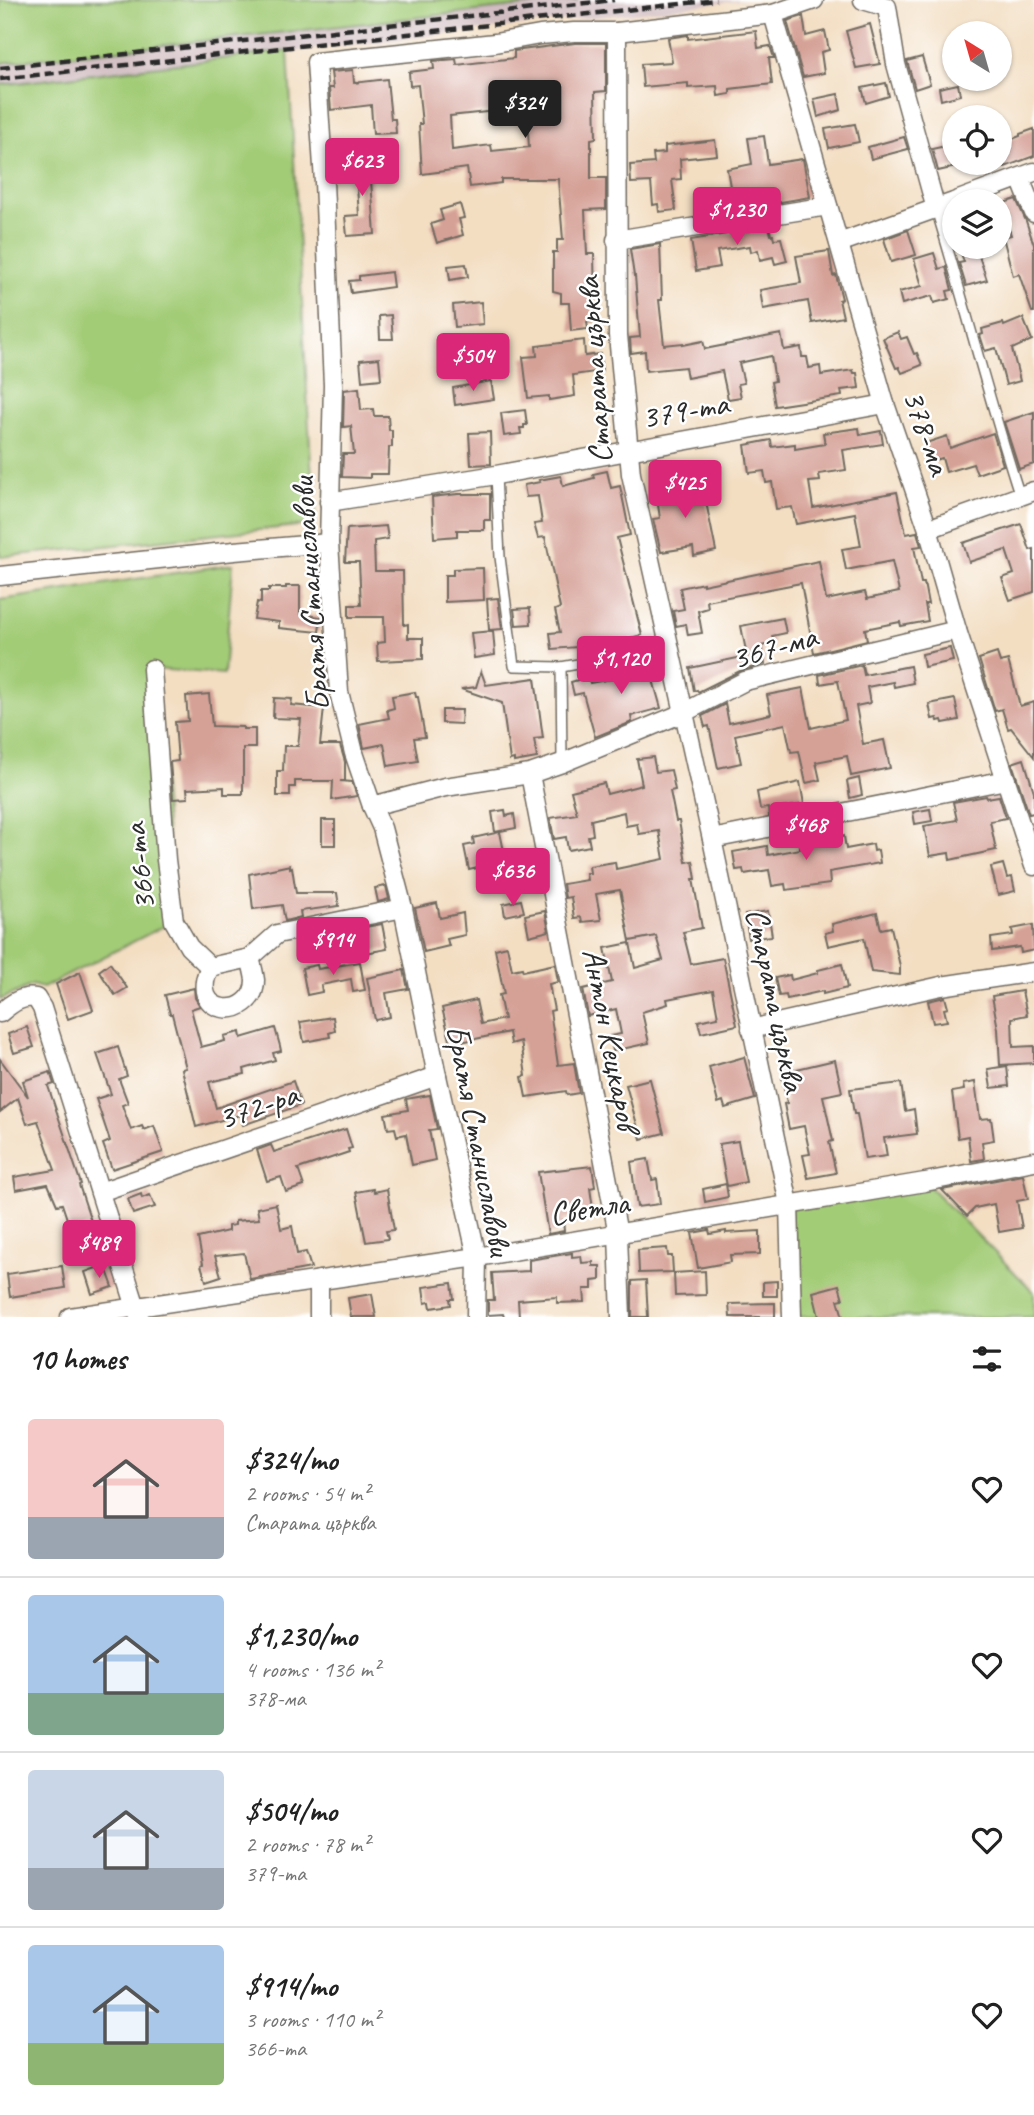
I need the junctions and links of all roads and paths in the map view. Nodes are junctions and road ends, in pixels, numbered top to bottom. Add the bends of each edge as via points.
1 (814, 0) edge
2 (863, 0) edge
3 (773, 14) junction
4 (617, 32) junction
5 (1027, 175) edge
6 (990, 189) edge
7 (828, 206) junction
8 (942, 207) edge
9 (936, 209) junction
10 (1034, 213) edge
11 (616, 240) junction
12 (839, 243) junction
13 (885, 404) junction
14 (629, 451) junction
15 (496, 475) junction
16 (1027, 493) edge
17 (329, 502) junction
18 (928, 529) junction
19 (329, 543) junction
20 (0, 576) edge
21 (957, 630) junction
22 (669, 648) junction
23 (561, 667) junction
24 (152, 669) dead end
25 (683, 713) junction
26 (562, 763) junction
27 (530, 774) junction
28 (1006, 780) junction
29 (372, 806) junction
30 (712, 839) junction
31 (1034, 866) edge
32 (403, 908) junction
33 (250, 958) junction
34 (210, 967) junction
35 (1034, 972) edge
36 (0, 1013) edge
37 (751, 1029) junction
38 (437, 1076) junction
39 (1034, 1161) edge
40 (100, 1192) junction
41 (789, 1204) junction
42 (618, 1234) junction
43 (477, 1257) junction
44 (319, 1280) junction
45 (138, 1312) edge
46 (70, 1317) edge
47 (319, 1317) edge
48 (476, 1317) edge
49 (621, 1317) edge
50 (792, 1317) edge

1 - 3 street
2 - 9 street via 887,7 896,64
3 - 4 street
3 - 7 street, 378-ма
4 - 11 street, Старата църква
4 - 17 street, Братя Станиславови via 540,34 316,62 333,385
5 - 6 street
5 - 10 street
7 - 11 street
7 - 12 street, 378-ма
8 - 9 street
9 - 12 street
9 - 16 lane via 996,422
11 - 14 street, Старата църква via 618,335
12 - 13 street, 378-ма
13 - 14 street, 379-та
13 - 18 street, 378-ма
14 - 15 street, 379-та
14 - 22 street, Старата църква
15 - 17 street, 379-та
15 - 23 lane via 500,557 514,666
16 - 18 street
17 - 19 street, Братя Станиславови
18 - 21 street, 378-ма
19 - 20 street
19 - 29 street, Братя Станиславови via 339,692
21 - 25 street, 367-ма via 745,681
21 - 28 street, 378-ма
22 - 23 lane
22 - 25 street, Старата църква
23 - 26 lane
24 - 34 street, 366-та via 174,921 189,947
25 - 26 street, 367-ма
25 - 30 street, Старата църква
26 - 27 street, 367-ма
27 - 29 street, 367-ма via 445,787
27 - 42 street, Антон Кецкаров
28 - 30 street
28 - 31 street, 378-ма
29 - 32 street, Братя Станиславови
30 - 37 street, Старата църква
32 - 33 street via 276,934
32 - 38 street, Братя Станиславови
33 - 34 street
33 - 34 street via 254,987 234,1009 224,1010 208,998 205,977
35 - 37 street via 941,986
36 - 40 street via 27,996 36,998 43,1008
37 - 41 street, Старата църква
38 - 40 street, 372-ра
38 - 43 street, Братя Станиславови
39 - 41 street, Светла
40 - 45 street
41 - 42 street, Светла
41 - 50 street, Старата църква
42 - 43 street, Светла
42 - 49 street, Антон Кецкаров
43 - 44 street, Светла
43 - 48 street, Братя Станиславови
44 - 45 street, Светла
44 - 47 street
45 - 46 street, Светла

